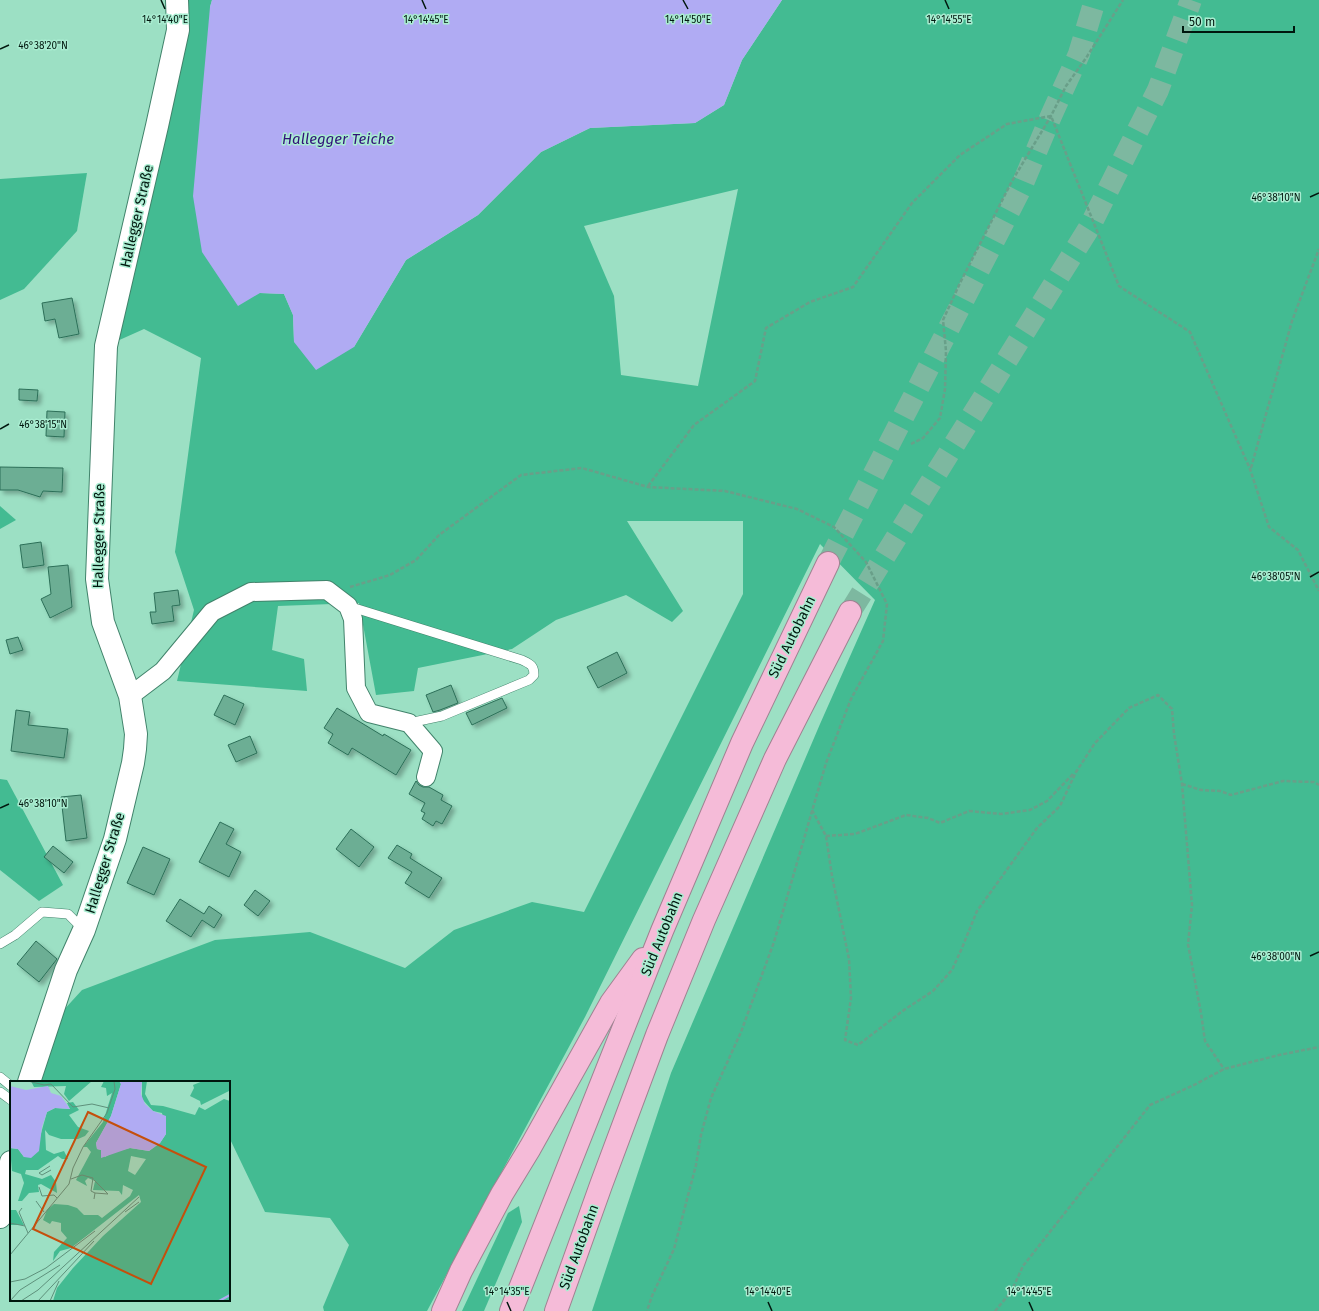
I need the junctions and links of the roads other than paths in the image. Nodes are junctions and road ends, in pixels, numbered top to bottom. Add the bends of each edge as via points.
1 (177, 0) edge
2 (828, 563) tunnel mouth
3 (348, 606) junction
4 (850, 612) tunnel mouth
5 (130, 696) junction
6 (409, 723) junction
7 (426, 777) dead end
8 (84, 930) junction
9 (662, 931) junction
10 (0, 944) edge
11 (0, 1077) edge
12 (29, 1081) edge
13 (10, 1085) edge
14 (0, 1092) edge
15 (10, 1099) edge
16 (10, 1167) edge
17 (0, 1217) edge
18 (443, 1311) edge
19 (511, 1311) edge
20 (556, 1311) edge

1 - 5 main road, Hallegger Straße via 178,30 106,346 97,579 103,622
2 - 9 highway, Süd Autobahn via 742,743
3 - 5 street via 328,590 251,592 212,612 163,671
3 - 6 street via 353,619 356,688 369,713
3 - 6 lane via 522,660 534,669 534,675 528,680 442,716
4 - 20 highway, Süd Autobahn via 775,759 704,920 655,1042
5 - 8 main road, Hallegger Straße via 136,734 133,762 115,839
6 - 7 street via 433,751
8 - 10 lane via 68,914 42,912
8 - 12 main road, Hallegger Straße via 66,970
9 - 18 highway via 611,1003 502,1194
9 - 19 highway, Süd Autobahn
11 - 13 lane
14 - 15 lane
16 - 17 main road

